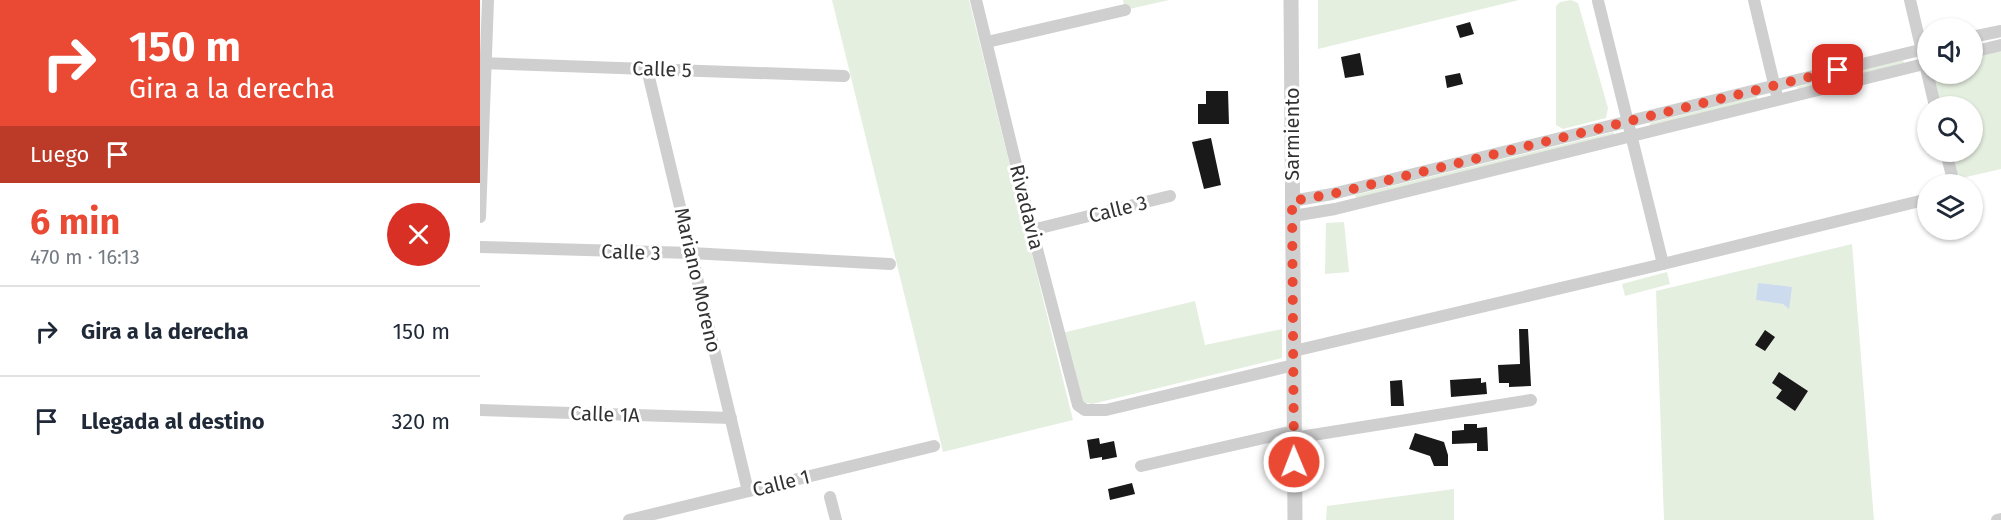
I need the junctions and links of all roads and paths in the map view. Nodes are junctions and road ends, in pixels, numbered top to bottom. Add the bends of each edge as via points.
1 (489, 0) edge
2 (976, 0) edge
3 (1291, 0) edge
4 (1754, 0) edge
5 (1910, 0) edge
6 (1598, 1) edge
7 (1125, 10) dead end
8 (1917, 23) edge
9 (2001, 30) edge
10 (1983, 35) edge
11 (987, 42) junction
12 (2001, 45) edge
13 (1983, 49) edge
14 (1917, 51) edge
15 (483, 63) edge
16 (1917, 65) edge
17 (647, 69) junction
18 (844, 76) dead end
19 (1775, 86) junction
20 (1778, 100) junction
21 (1628, 122) junction
22 (1632, 136) junction
23 (1170, 196) dead end
24 (1917, 202) edge
25 (1292, 208) junction
26 (480, 217) edge
27 (1032, 230) junction
28 (480, 247) edge
29 (691, 253) junction
30 (890, 264) dead end
31 (1664, 264) junction
32 (1294, 358) junction
33 (1531, 400) dead end
34 (480, 410) edge
35 (731, 418) junction
36 (1294, 435) junction
37 (934, 446) dead end
38 (1141, 466) dead end
39 (748, 491) junction
40 (830, 497) dead end
41 (628, 520) edge
42 (836, 520) edge
43 (1295, 520) edge

1 - 15 street
2 - 11 street, Rivadavia
3 - 25 street, Sarmiento
4 - 19 street
5 - 8 street
6 - 21 street
7 - 11 street
9 - 10 street
11 - 27 street, Rivadavia
12 - 13 street
14 - 19 street
15 - 17 street, Calle 5
15 - 26 street
16 - 20 street
17 - 18 street, Calle 5
17 - 29 street, Mariano Moreno
19 - 20 street
19 - 21 street
20 - 22 street
21 - 22 street
21 - 25 street via 1332,194
22 - 25 street via 1335,209
22 - 31 street
23 - 27 street, Calle 3
24 - 31 street
25 - 32 street, Sarmiento
27 - 32 street, Rivadavia via 1075,396 1085,410 1106,410
28 - 29 street, Calle 3
29 - 30 street, Calle 3
29 - 35 street, Mariano Moreno
31 - 32 street
32 - 36 street, Sarmiento
33 - 36 street
34 - 35 street, Calle 1A
35 - 39 street, Mariano Moreno
36 - 38 street
36 - 43 street, Sarmiento
37 - 39 street, Calle 1
39 - 41 street, Calle 1
40 - 42 street

